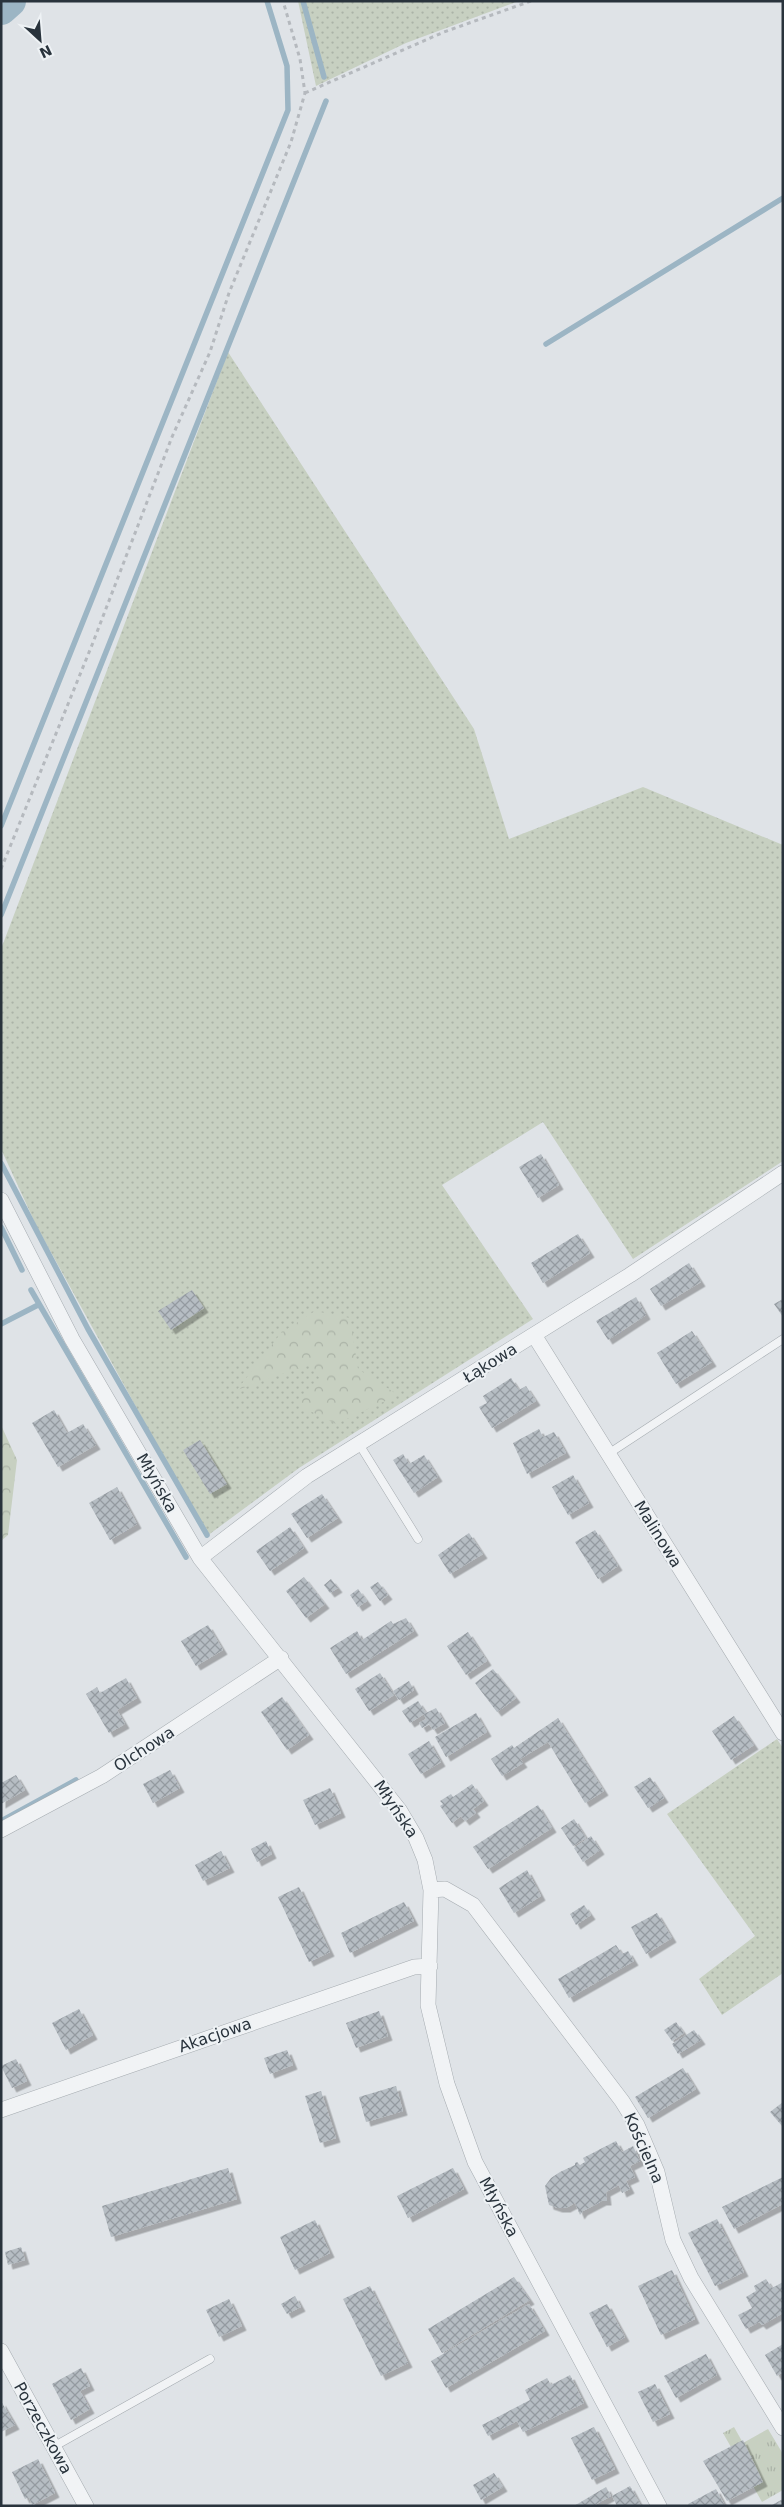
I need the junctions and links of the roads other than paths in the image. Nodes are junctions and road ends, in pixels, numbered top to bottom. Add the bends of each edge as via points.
1 (783, 1173) edge
2 (1, 1200) edge
3 (534, 1335) junction
4 (783, 1339) edge
5 (359, 1444) junction
6 (608, 1454) junction
7 (418, 1539) dead end
8 (200, 1558) junction
9 (281, 1658) junction
10 (783, 1733) edge
11 (1, 1830) edge
12 (431, 1890) junction
13 (430, 1966) junction
14 (1, 2110) edge
15 (1, 2351) edge
16 (210, 2359) dead end
17 (783, 2428) edge
18 (53, 2447) junction
19 (86, 2506) edge
20 (659, 2506) edge

1 - 3 street, Łąkowa
2 - 8 street, Młyńska via 72,1339
3 - 5 street, Łąkowa
3 - 6 street, Malinowa
4 - 6 lane
5 - 7 lane
5 - 8 street, Łąkowa via 307,1476
6 - 10 street, Malinowa
8 - 9 street, Młyńska
9 - 11 street, Olchowa via 102,1776
9 - 12 street, Młyńska via 400,1811 425,1860
12 - 13 street, Młyńska
12 - 17 street, Kościelna via 444,1889 473,1905 622,2101 648,2148 664,2196 673,2240 691,2278
13 - 14 street, Akacjowa via 414,1967
13 - 20 street, Młyńska via 430,2014 447,2084 475,2162
15 - 18 street, Porzeczkowa
16 - 18 lane
18 - 19 street, Porzeczkowa

